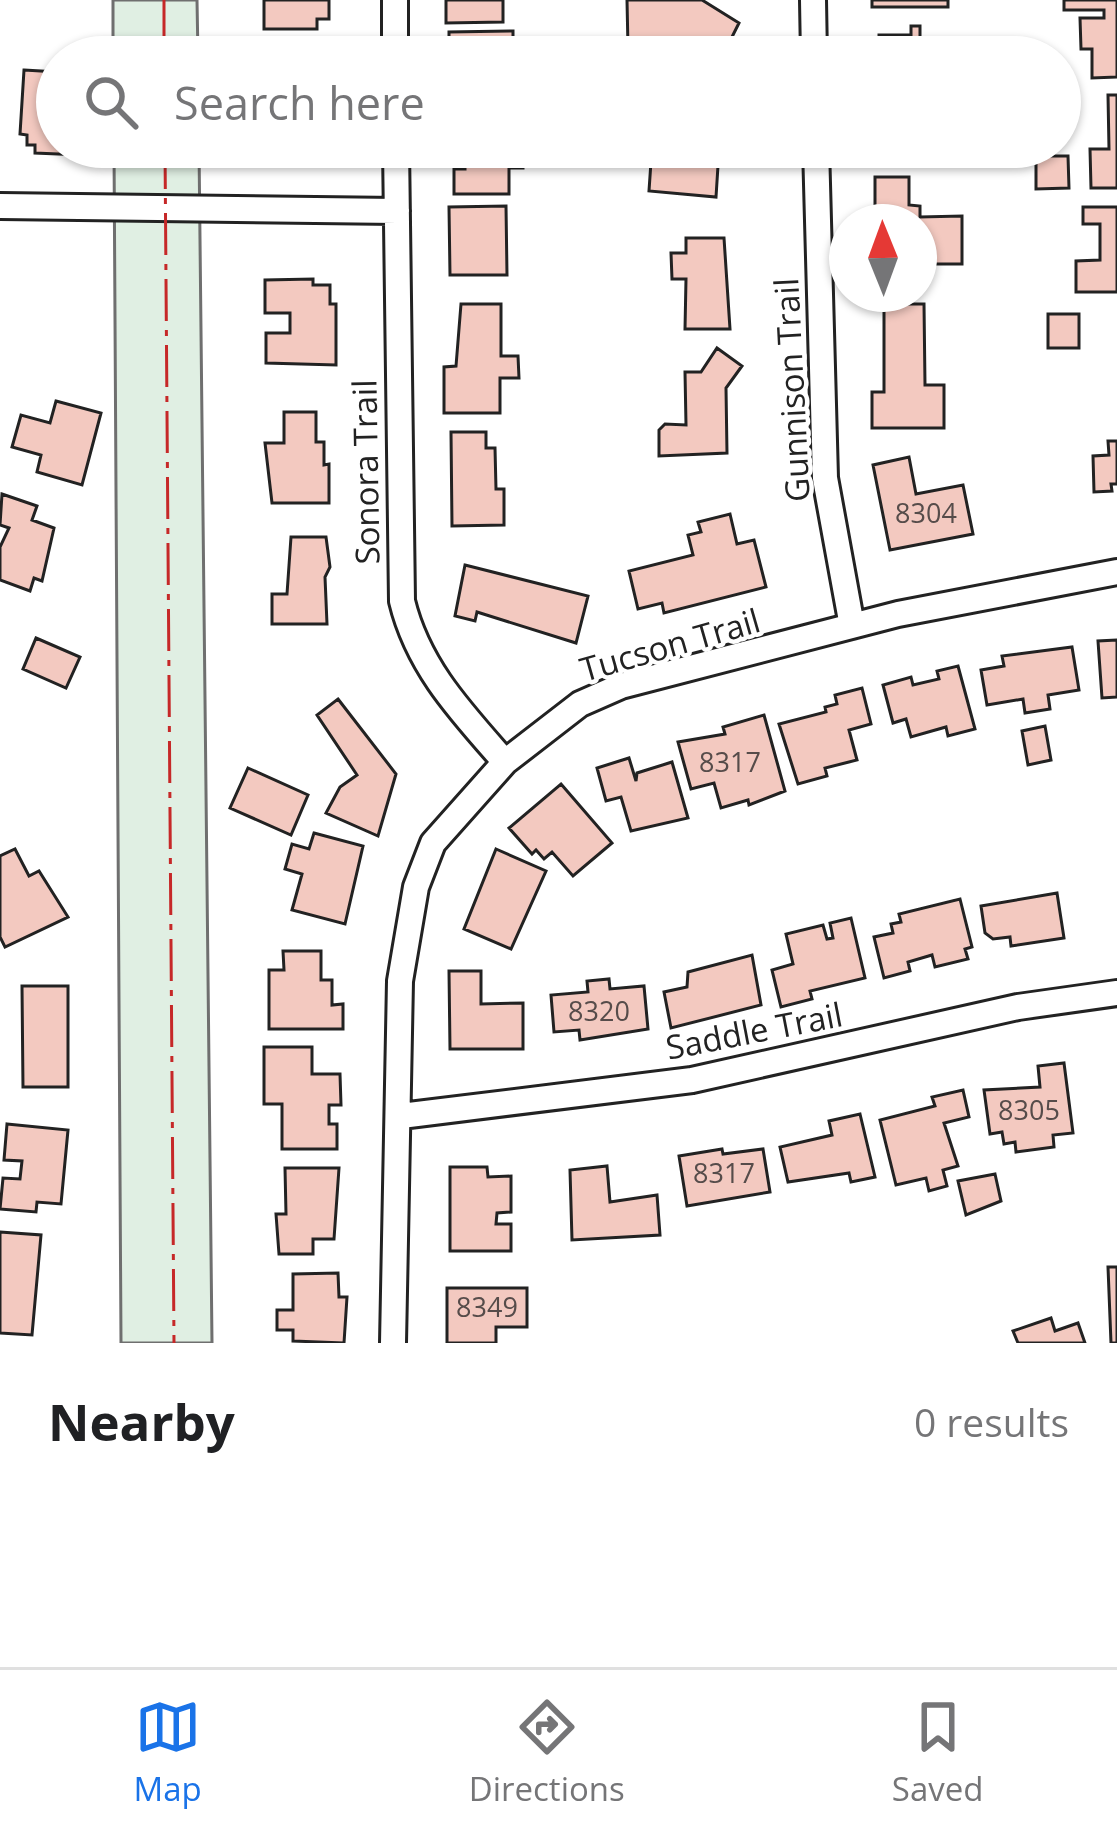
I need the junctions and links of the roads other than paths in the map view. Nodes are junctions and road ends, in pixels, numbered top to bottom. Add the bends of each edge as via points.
1 (394, 0) edge
2 (814, 0) edge
3 (395, 36) edge
4 (814, 36) edge
5 (396, 168) edge
6 (817, 168) edge
7 (0, 206) edge
8 (397, 211) junction
9 (1117, 572) edge
10 (853, 626) junction
11 (505, 762) junction
12 (1117, 993) edge
13 (400, 1116) junction
14 (393, 1343) edge

1 - 3 street
2 - 4 street
5 - 8 street, Sonora Trail
6 - 10 street, Gunnison Trail via 825,478
7 - 8 street
8 - 11 street, Sonora Trail via 402,601 438,686
9 - 10 street, Tucson Trail
10 - 11 street, Tucson Trail via 621,686 580,704
11 - 13 street, Tucson Trail via 433,843 416,887 400,981
12 - 13 street, Saddle Trail via 1018,1007 692,1080
13 - 14 street, Tucson Trail

